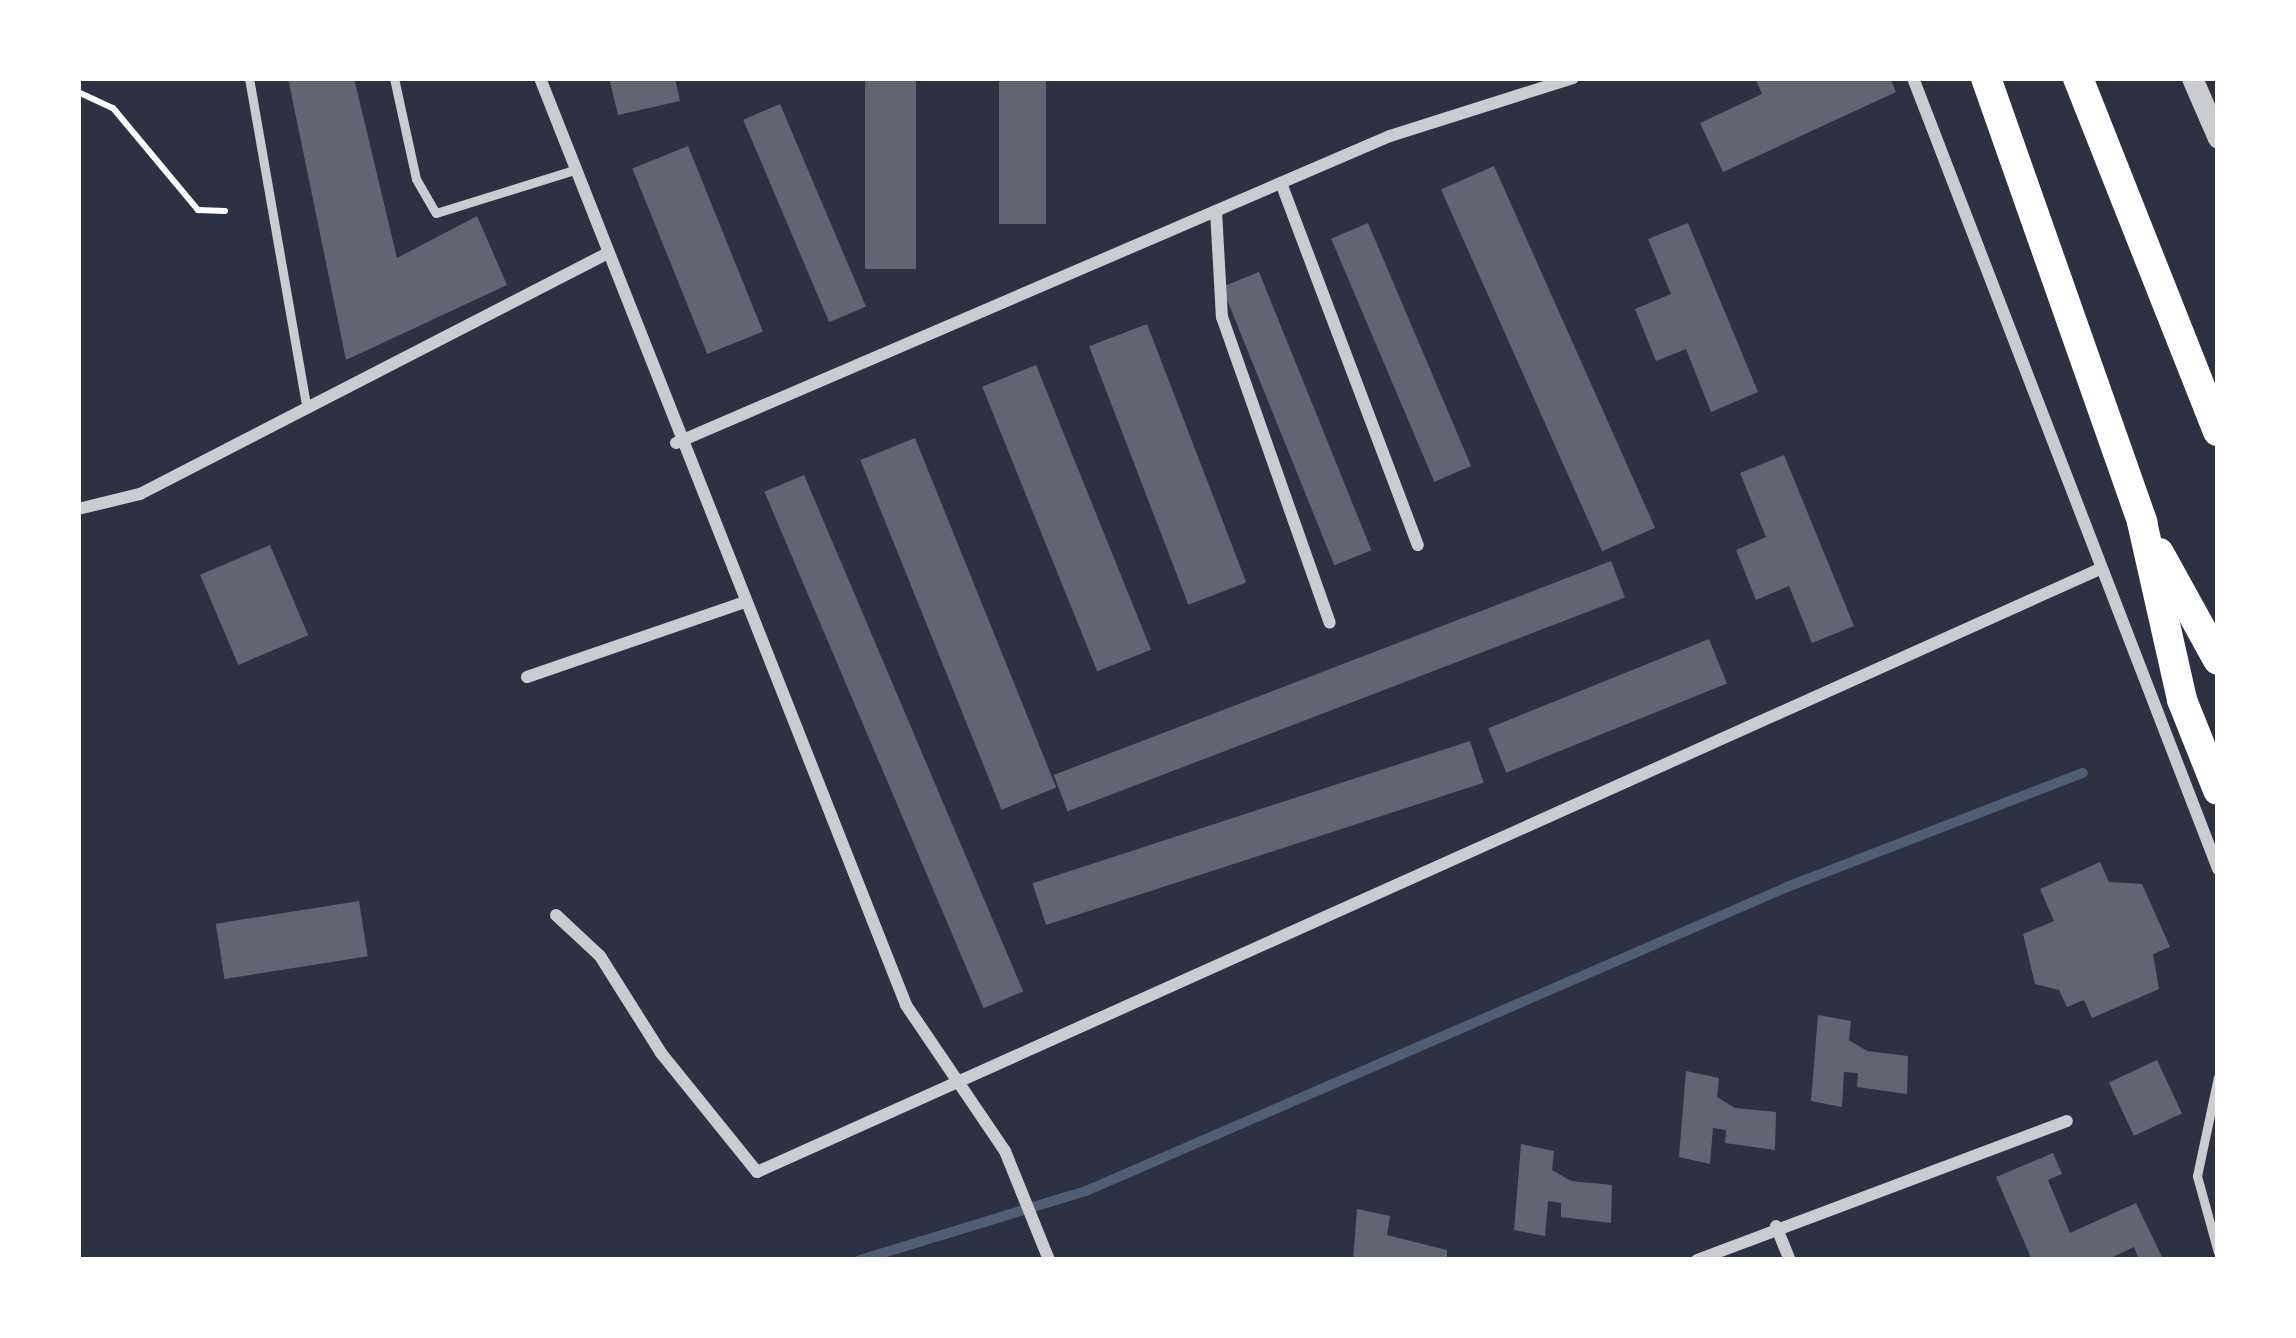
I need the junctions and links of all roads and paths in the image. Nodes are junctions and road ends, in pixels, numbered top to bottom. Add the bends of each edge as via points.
1 (249, 78) edge
2 (394, 78) edge
3 (540, 78) edge
4 (1573, 78) edge
5 (1912, 78) edge
6 (1986, 78) edge
7 (2078, 78) edge
8 (2192, 78) edge
9 (78, 92) edge
10 (2218, 138) edge
11 (574, 170) junction
12 (1281, 183) junction
13 (225, 211) dead end
14 (1216, 211) junction
15 (606, 254) junction
16 (306, 404) junction
17 (2218, 431) edge
18 (676, 442) junction
19 (78, 509) edge
20 (2142, 522) junction
21 (1418, 545) dead end
22 (2100, 569) junction
23 (742, 604) junction
24 (1330, 622) dead end
25 (2218, 660) edge
26 (527, 677) dead end
27 (2218, 790) edge
28 (2218, 869) edge
29 (556, 915) dead end
30 (2218, 1077) edge
31 (958, 1078) junction
32 (2067, 1121) dead end
33 (1776, 1226) junction
34 (2218, 1252) edge
35 (1048, 1260) edge
36 (1696, 1260) edge
37 (1790, 1260) edge

1 - 16 lane
2 - 11 lane via 436,213
3 - 11 street
4 - 12 street
5 - 22 street
6 - 20 main road
7 - 17 main road
8 - 10 street
9 - 13 path via 113,108 198,210
11 - 15 street
12 - 14 street
12 - 21 street
14 - 18 street
14 - 24 street via 1222,317
15 - 16 street
15 - 18 street
16 - 19 street via 140,494
18 - 23 street
20 - 25 main road
20 - 27 main road via 2182,700
22 - 28 street
22 - 31 street
23 - 26 street
23 - 31 street via 907,1005
29 - 31 street via 600,956 661,1053 757,1172
30 - 34 lane via 2197,1176
31 - 35 street via 1005,1151
32 - 33 street
33 - 36 street
33 - 37 street

